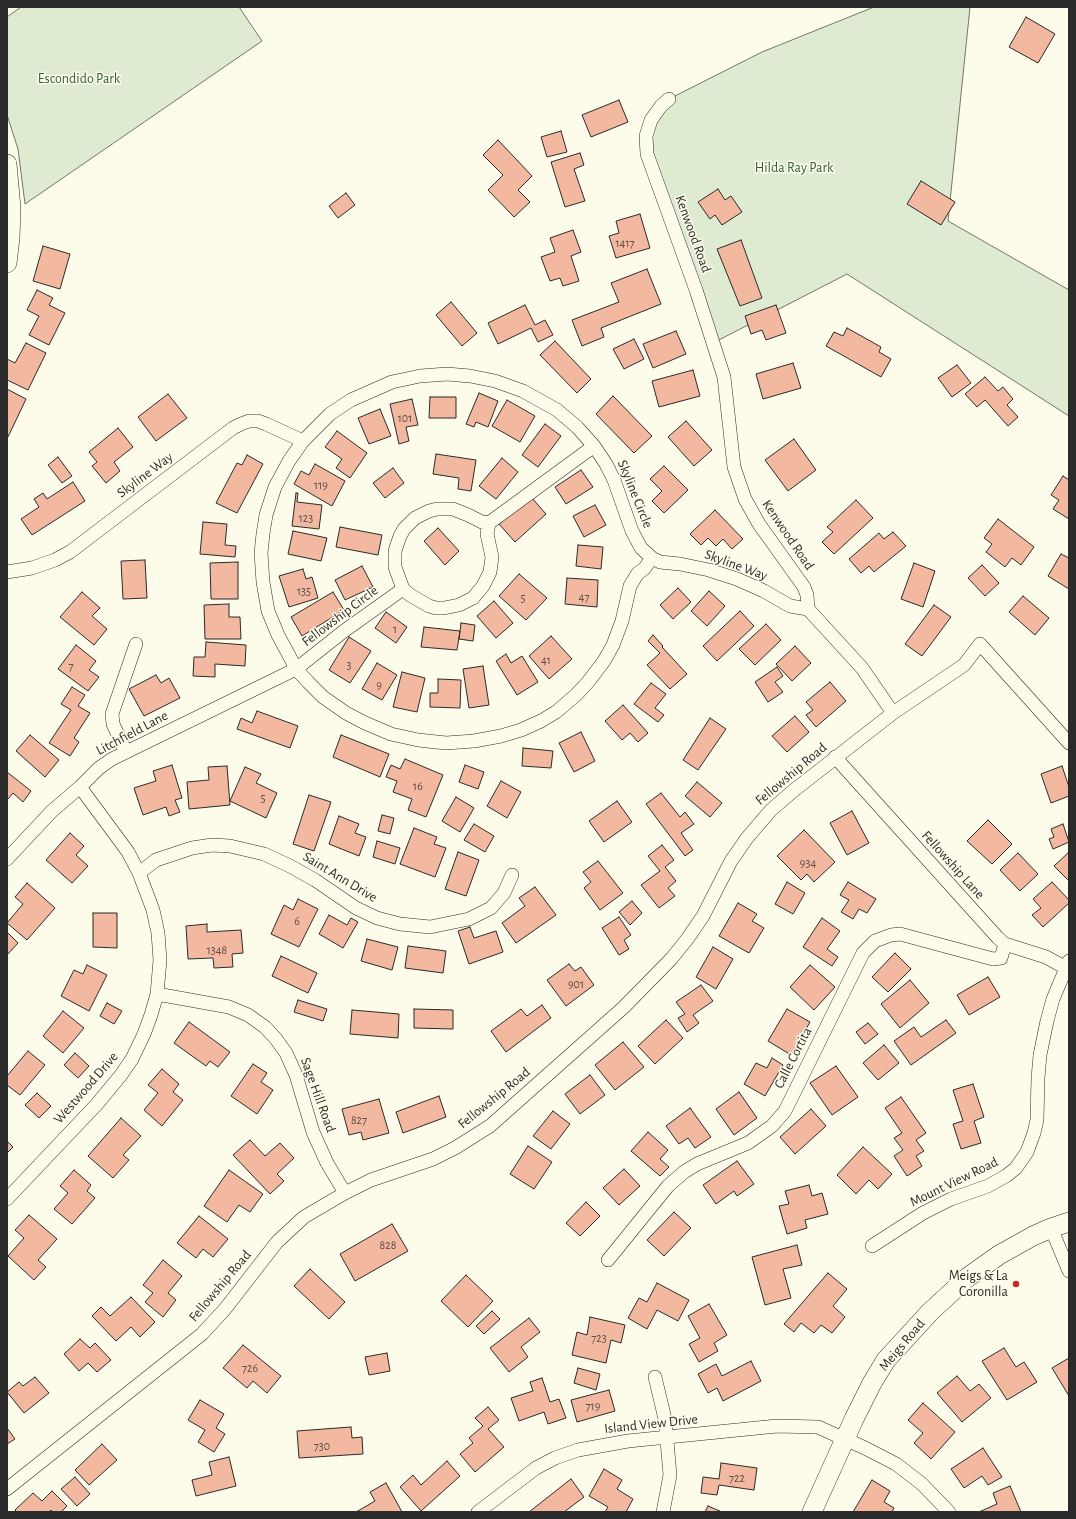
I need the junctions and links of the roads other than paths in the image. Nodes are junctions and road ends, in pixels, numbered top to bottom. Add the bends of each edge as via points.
1 (669, 99) dead end
2 (8, 171) edge
3 (7, 263) edge
4 (302, 441) junction
5 (594, 446) junction
6 (489, 523) junction
7 (652, 558) junction
8 (7, 572) edge
9 (403, 589) junction
10 (808, 609) junction
11 (136, 644) dead end
12 (296, 669) junction
13 (893, 713) junction
14 (1069, 743) edge
15 (126, 752) junction
16 (835, 757) junction
17 (80, 786) junction
18 (7, 859) edge
19 (139, 874) junction
20 (512, 875) dead end
21 (1005, 944) junction
22 (1067, 964) edge
23 (156, 994) junction
24 (345, 1193) junction
25 (7, 1199) edge
26 (1069, 1222) edge
27 (1050, 1228) junction
28 (872, 1246) dead end
29 (608, 1260) dead end
30 (1069, 1270) edge
31 (655, 1378) dead end
32 (667, 1438) junction
33 (845, 1439) junction
34 (7, 1489) edge
35 (478, 1512) edge
36 (663, 1512) edge
37 (812, 1512) edge
38 (949, 1512) edge

1 - 10 street, Kenwood Road via 661,106 648,128 646,136 649,163 696,290 724,377 734,467 745,499 759,524 804,587
2 - 3 main road via 12,208
4 - 5 street, Skyline Circle via 330,414 373,389 420,376 447,374 495,381 523,391 557,410
4 - 8 street, Skyline Way via 262,422 249,421 241,424 70,552 32,568
4 - 12 street, Skyline Circle via 275,487 266,515 261,553 262,582 268,611
5 - 6 street
5 - 7 street, Skyline Circle via 614,480 632,531 641,548
6 - 9 street via 453,509 429,511 415,518 404,529 395,551 395,567
6 - 9 street via 487,534 492,557 490,572 484,586 473,598 459,605 436,608
7 - 10 street, Skyline Way via 660,562 709,570 737,579 790,606
7 - 12 street, Skyline Circle via 633,580 613,645 588,682 556,712 508,734 474,741 446,743 391,734 346,713 323,697
9 - 12 street, Fellowship Circle
10 - 13 street via 862,668
11 - 15 street via 112,714 113,724
12 - 15 street, Litchfield Lane
13 - 14 street via 964,665 980,644
13 - 16 street, Fellowship Road
15 - 17 street, Litchfield Lane via 99,768
16 - 21 street, Fellowship Lane
16 - 24 street, Fellowship Road via 771,810 747,838 731,860 703,916 688,938 624,1007 477,1136 433,1159 372,1180
17 - 18 street, Litchfield Lane via 52,811
17 - 19 street, Westwood Drive via 128,852
19 - 20 street, Saint Ann Drive via 156,860 192,848 230,846 264,854 290,866 356,908 377,918 400,924 430,927 469,919 492,908 504,893
19 - 23 street, Westwood Drive via 153,910 158,933 160,960
21 - 22 street, Fellowship Lane
21 - 29 street, Calle Cortita via 1001,958 993,959 900,934 875,941 863,952 784,1111 772,1126 748,1143 684,1172 668,1186
22 - 28 street, Mount View Road via 1053,999 1040,1055 1034,1133 1027,1152 1016,1168 988,1186 951,1199 923,1213
23 - 24 street, Sage Hill Road via 229,1008 248,1015 265,1027 286,1053 296,1075 313,1132 327,1163
23 - 25 street, Westwood Drive via 144,1034 121,1076
24 - 34 street, Fellowship Road via 304,1216 292,1226 202,1334
26 - 27 main road, Meigs Road
27 - 30 street
27 - 33 main road, Meigs Road via 999,1255 968,1277 930,1312 886,1360
31 - 32 street
32 - 33 street, Island View Drive via 778,1426 818,1427
32 - 35 street, Island View Drive via 602,1445 555,1458 536,1468
32 - 36 street via 670,1476
33 - 37 main road, Meigs Road
33 - 38 street, Island View Drive via 896,1464 922,1484

